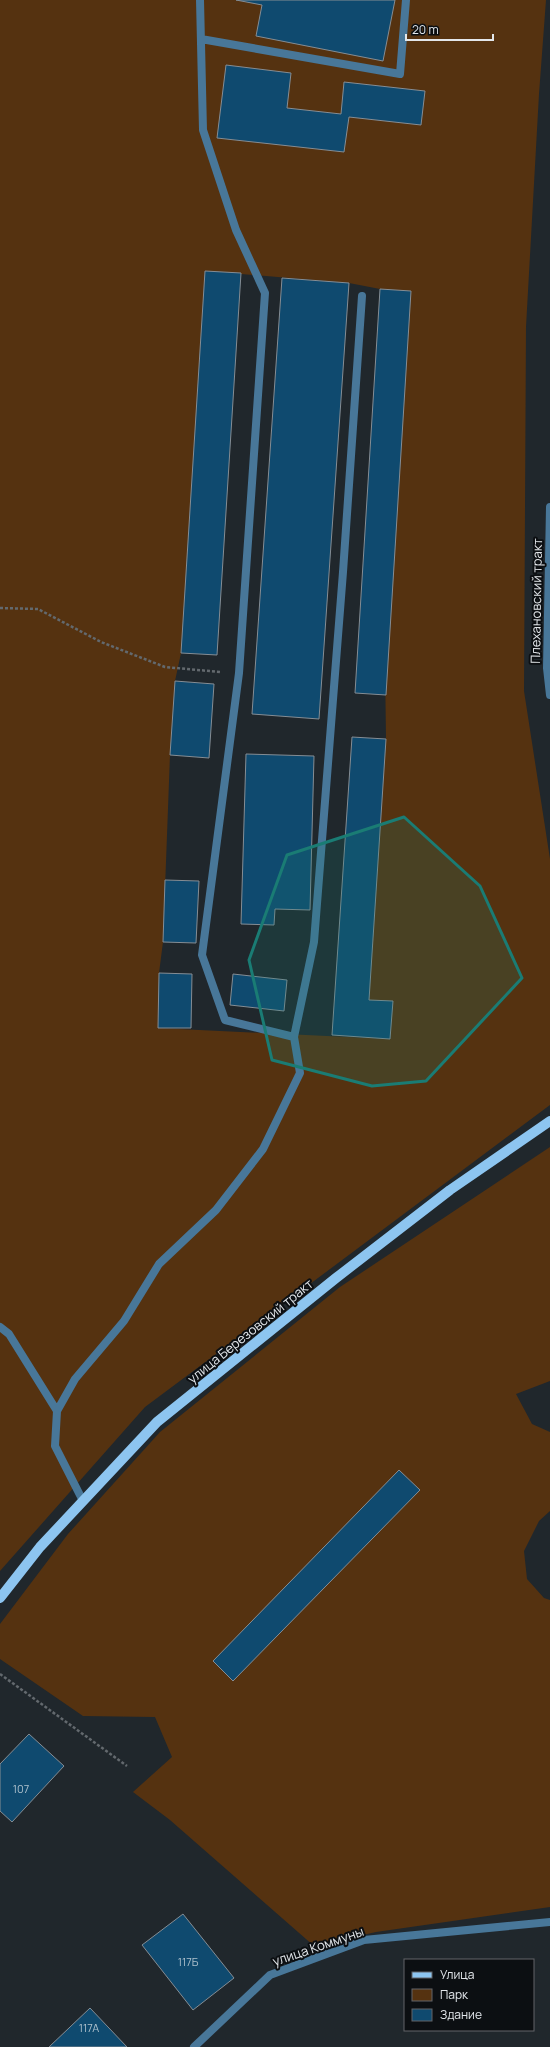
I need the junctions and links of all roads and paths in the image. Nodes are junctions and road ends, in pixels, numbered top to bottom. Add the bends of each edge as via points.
1 (200, 0) edge
2 (406, 0) edge
3 (201, 39) junction
4 (362, 296) dead end
5 (550, 507) edge
6 (0, 608) edge
7 (239, 673) junction
8 (550, 695) edge
9 (294, 1037) junction
10 (550, 1122) edge
11 (0, 1327) edge
12 (57, 1411) junction
13 (83, 1501) junction
14 (0, 1598) edge
15 (0, 1674) edge
16 (127, 1766) dead end
17 (550, 1922) edge
18 (194, 2047) edge

1 - 3 street
2 - 3 street via 400,74
3 - 7 street via 203,130 236,230 265,293
4 - 9 street via 314,942
5 - 8 street, Плехановский тракт via 547,668
6 - 7 path via 38,609 101,642 164,667
7 - 9 street via 202,955 225,1020
9 - 12 street via 300,1073 263,1149 216,1210 159,1264 124,1321 75,1379
10 - 13 main road, улица Березовский тракт via 533,1131 432,1204 157,1422
11 - 12 street via 9,1334
12 - 13 street via 55,1446
13 - 14 main road, улица Березовский тракт via 40,1547
15 - 16 path
17 - 18 street, улица Коммуны via 364,1940 270,1975

